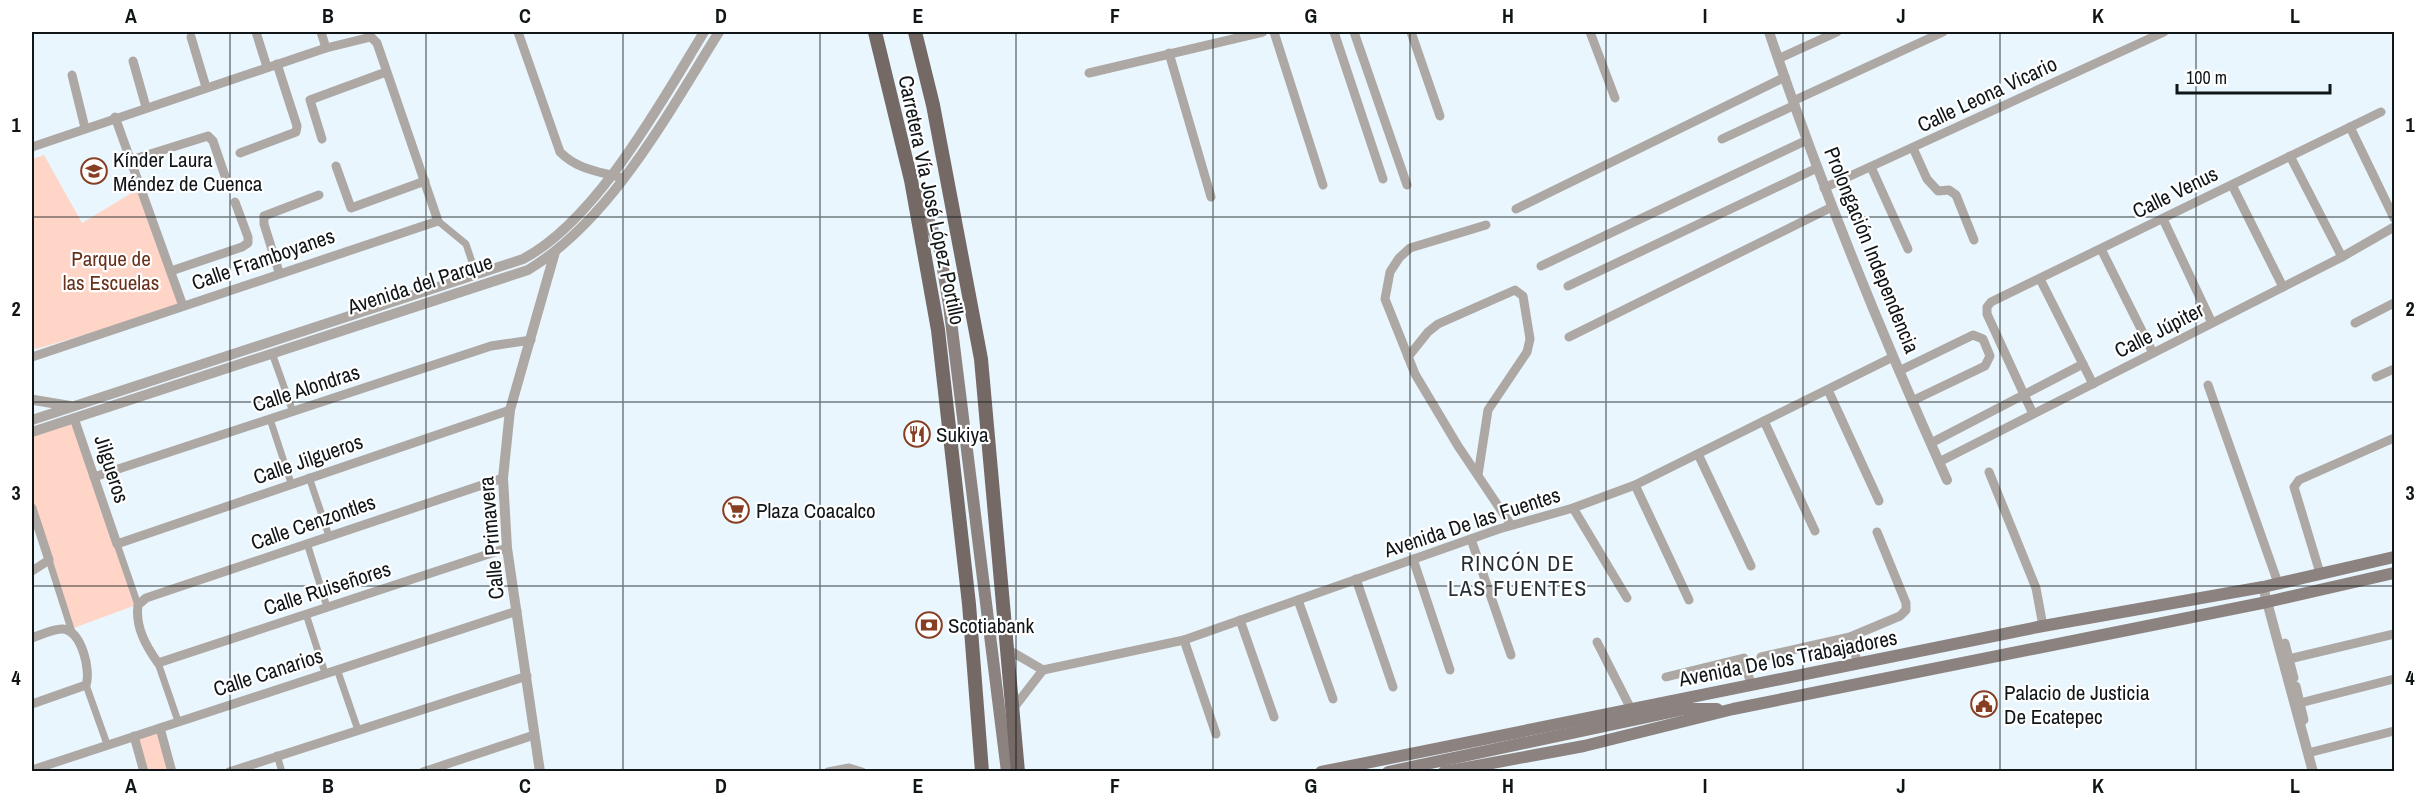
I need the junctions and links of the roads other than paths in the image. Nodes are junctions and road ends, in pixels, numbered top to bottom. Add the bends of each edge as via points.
1 (256, 32) edge
2 (321, 32) edge
3 (518, 32) edge
4 (704, 32) edge
5 (719, 32) edge
6 (875, 32) edge
7 (915, 32) edge
8 (1263, 32) edge
9 (1274, 32) edge
10 (1334, 32) edge
11 (1354, 32) edge
12 (1411, 32) edge
13 (1590, 32) edge
14 (1769, 32) edge
15 (1837, 32) edge
16 (1942, 32) edge
17 (2164, 32) edge
18 (1223, 36) edge
19 (191, 38) dead end
20 (326, 48) junction
21 (1169, 53) junction
22 (1778, 59) junction
23 (133, 61) dead end
24 (278, 64) junction
25 (267, 68) junction
26 (386, 72) junction
27 (1089, 73) dead end
28 (72, 75) dead end
29 (1785, 77) junction
30 (206, 87) junction
31 (1615, 98) dead end
32 (1794, 103) junction
33 (146, 107) junction
34 (2381, 112) dead end
35 (1440, 116) dead end
36 (115, 117) junction
37 (2350, 127) junction
38 (85, 128) junction
39 (322, 139) dead end
40 (1722, 139) dead end
41 (1807, 140) junction
42 (32, 147) edge
43 (1913, 148) junction
44 (240, 153) dead end
45 (2290, 156) junction
46 (131, 160) junction
47 (336, 166) dead end
48 (1870, 167) junction
49 (1817, 168) junction
50 (610, 175) junction
51 (225, 176) dead end
52 (622, 178) junction
53 (1383, 179) dead end
54 (911, 180) junction
55 (425, 181) junction
56 (1323, 185) dead end
57 (1407, 185) dead end
58 (2232, 185) junction
59 (1824, 188) junction
60 (319, 195) dead end
61 (1211, 197) dead end
62 (235, 202) dead end
63 (1832, 207) junction
64 (1516, 209) dead end
65 (2394, 218) edge
66 (2163, 219) junction
67 (438, 221) junction
68 (1486, 225) dead end
69 (2394, 227) edge
70 (559, 234) junction
71 (1974, 240) dead end
72 (1908, 249) dead end
73 (2101, 249) junction
74 (555, 254) junction
75 (2342, 257) junction
76 (1541, 266) dead end
77 (171, 271) junction
78 (279, 272) junction
79 (476, 274) junction
80 (2040, 279) junction
81 (1568, 286) dead end
82 (2283, 287) junction
83 (2394, 303) edge
84 (183, 306) junction
85 (2355, 322) dead end
86 (2212, 323) junction
87 (1569, 337) dead end
88 (531, 340) junction
89 (272, 352) junction
90 (2153, 353) junction
91 (32, 357) edge
92 (1408, 357) junction
93 (1893, 357) junction
94 (2083, 364) junction
95 (2394, 369) edge
96 (1899, 371) junction
97 (2376, 376) dead end
98 (2093, 384) junction
99 (2208, 386) dead end
100 (1828, 390) junction
101 (2025, 395) junction
102 (32, 399) edge
103 (1912, 401) junction
104 (510, 410) junction
105 (73, 412) junction
106 (292, 412) junction
107 (2033, 414) junction
108 (270, 419) junction
109 (32, 420) edge
110 (1764, 421) junction
111 (32, 432) edge
112 (2394, 438) edge
113 (1931, 443) junction
114 (1698, 454) junction
115 (1939, 462) junction
116 (1989, 472) dead end
117 (1478, 475) junction
118 (94, 477) junction
119 (309, 477) junction
120 (503, 478) junction
121 (1947, 480) dead end
122 (291, 483) junction
123 (1635, 485) junction
124 (1879, 501) dead end
125 (32, 508) edge
126 (1573, 508) junction
127 (1511, 525) junction
128 (1815, 531) dead end
129 (1877, 532) dead end
130 (329, 536) junction
131 (1471, 539) junction
132 (307, 543) junction
133 (117, 544) junction
134 (507, 548) junction
135 (2394, 557) edge
136 (1413, 559) junction
137 (49, 560) junction
138 (1751, 566) dead end
139 (32, 571) edge
140 (2320, 573) junction
141 (2394, 573) edge
142 (1356, 579) junction
143 (2278, 583) junction
144 (2263, 587) junction
145 (1627, 598) dead end
146 (1298, 600) junction
147 (1689, 600) dead end
148 (2267, 602) junction
149 (138, 605) junction
150 (327, 607) junction
151 (517, 611) junction
152 (306, 614) junction
153 (1240, 620) junction
154 (2043, 626) junction
155 (72, 632) junction
156 (2394, 634) edge
157 (1850, 637) junction
158 (32, 638) edge
159 (1184, 640) junction
160 (1597, 642) dead end
161 (2285, 643) dead end
162 (1007, 649) junction
163 (1511, 655) dead end
164 (1761, 657) dead end
165 (2289, 659) junction
166 (158, 663) junction
167 (1858, 664) junction
168 (337, 669) junction
169 (1043, 670) junction
170 (1450, 670) dead end
171 (325, 673) junction
172 (527, 676) junction
173 (1666, 677) dead end
174 (2394, 679) edge
175 (86, 685) junction
176 (1751, 685) junction
177 (1393, 687) dead end
178 (1333, 699) dead end
179 (2300, 703) junction
180 (32, 704) edge
181 (1631, 709) junction
182 (1012, 710) junction
183 (1733, 710) junction
184 (1274, 717) dead end
185 (2304, 720) dead end
186 (178, 721) junction
187 (160, 728) junction
188 (358, 730) junction
189 (2394, 732) edge
190 (1216, 734) dead end
191 (534, 735) junction
192 (134, 736) junction
193 (106, 744) junction
194 (1438, 748) junction
195 (2308, 753) junction
196 (278, 755) junction
197 (32, 770) edge
198 (1359, 770) edge
199 (144, 771) edge
200 (172, 771) edge
201 (229, 771) edge
202 (282, 771) edge
203 (423, 771) edge
204 (540, 771) edge
205 (828, 771) edge
206 (862, 771) edge
207 (982, 771) edge
208 (1007, 771) edge
209 (1018, 771) edge
210 (1321, 771) edge
211 (1389, 771) edge
212 (1444, 771) edge
213 (2313, 771) edge

1 - 25 street
2 - 20 street
3 - 50 street via 560,152 572,164
4 - 50 street, Avenida del Parque via 648,124
5 - 52 street, Avenida del Parque via 658,131
6 - 54 main road, Carretera Vía José López Portillo
7 - 162 main road, Carretera Vía José López Portillo via 933,105 981,359
8 - 18 street
9 - 56 street
10 - 53 street
11 - 57 street
12 - 35 street
13 - 31 street
14 - 22 street, Prolongación Independencia
15 - 22 street
16 - 32 street
17 - 43 street, Calle Leona Vicario
18 - 21 street
19 - 30 street
20 - 24 street
20 - 26 street via 371,37 377,43
21 - 27 street
21 - 61 street
22 - 29 street, Prolongación Independencia
23 - 33 street
24 - 25 street
24 - 44 street via 296,132
25 - 30 street
26 - 39 street via 310,100
26 - 55 street
28 - 38 street
29 - 32 street, Prolongación Independencia
29 - 64 street
30 - 33 street
32 - 40 street
32 - 41 street, Prolongación Independencia
33 - 36 street
34 - 37 street, Calle Venus
36 - 38 street
36 - 46 street
37 - 45 street, Calle Venus
37 - 65 street
38 - 42 street
41 - 49 street, Prolongación Independencia
41 - 76 street
43 - 48 street, Calle Leona Vicario
43 - 71 street via 1927,179 1938,191 1949,190 1956,195
45 - 58 street, Calle Venus
45 - 75 street
46 - 51 street via 208,136
46 - 77 street
47 - 55 street via 351,208
48 - 59 street, Calle Leona Vicario
48 - 72 street
49 - 59 street, Prolongación Independencia
49 - 81 street
50 - 52 street
50 - 70 street, Avenida del Parque
52 - 74 street, Avenida del Parque via 588,223
54 - 207 main road, Carretera Vía José López Portillo via 947,401
54 - 208 main road via 939,245 949,305
55 - 67 street
58 - 66 street, Calle Venus
58 - 82 street
59 - 63 street, Prolongación Independencia
60 - 78 street via 264,216
62 - 77 street via 248,243
63 - 87 street
63 - 93 street, Prolongación Independencia
66 - 73 street, Calle Venus
66 - 86 street
67 - 78 street, Calle Framboyanes
67 - 79 street via 466,244
68 - 92 street via 1410,248 1390,272 1385,299
69 - 75 street, Calle Júpiter
70 - 74 street, Calle Primavera
70 - 79 street, Avenida del Parque via 523,259
73 - 80 street, Calle Venus
73 - 90 street
74 - 88 street, Calle Primavera
74 - 89 street, Avenida del Parque via 528,270
75 - 82 street, Calle Júpiter
77 - 84 street
78 - 84 street, Calle Framboyanes
79 - 105 street, Avenida del Parque
80 - 94 street
80 - 101 street, Calle Venus via 1990,302 1987,307 1987,315
82 - 86 street, Calle Júpiter
83 - 85 street
84 - 91 street, Calle Framboyanes
86 - 90 street, Calle Júpiter
88 - 104 street, Calle Primavera
88 - 106 street, Calle Alondras via 491,346
89 - 105 street, Avenida del Parque
89 - 106 street
90 - 98 street, Calle Júpiter
92 - 117 street
92 - 117 street via 1438,324 1515,290 1523,296 1530,339 1527,352 1488,410
93 - 96 street, Prolongación Independencia
93 - 100 street, Avenida De las Fuentes
94 - 98 street
94 - 101 street
95 - 97 street
96 - 103 street, Prolongación Independencia
96 - 103 street via 1973,335 1983,339 1990,356 1985,366
98 - 107 street, Calle Júpiter
99 - 143 street
100 - 110 street, Avenida De las Fuentes
100 - 124 street
101 - 107 street
101 - 113 street
102 - 105 street
103 - 113 street, Prolongación Independencia
104 - 119 street, Calle Jilgueros
104 - 120 street, Calle Primavera
105 - 109 street, Avenida del Parque
105 - 111 street, Avenida del Parque
105 - 118 street, Jilgueros
106 - 108 street, Calle Alondras
107 - 115 street, Calle Júpiter
108 - 118 street, Calle Alondras
108 - 122 street
110 - 114 street, Avenida De las Fuentes
110 - 128 street
112 - 140 street via 2299,480 2294,487
113 - 115 street, Prolongación Independencia
114 - 123 street, Avenida De las Fuentes
114 - 138 street
115 - 121 street, Prolongación Independencia
116 - 154 street via 2036,588
117 - 127 street
118 - 133 street, Jilgueros
119 - 122 street, Calle Jilgueros
119 - 130 street
120 - 130 street, Calle Cenzontles
120 - 134 street, Calle Primavera
122 - 133 street, Calle Jilgueros
123 - 126 street, Avenida De las Fuentes
123 - 147 street
125 - 137 street
126 - 127 street, Avenida De las Fuentes
126 - 145 street
127 - 131 street, Avenida De las Fuentes
129 - 157 street via 1906,610
130 - 132 street, Calle Cenzontles
131 - 136 street, Avenida De las Fuentes
131 - 163 street
132 - 149 street, Calle Cenzontles via 146,598
132 - 150 street
133 - 149 street
134 - 150 street, Calle Ruiseñores
134 - 151 street, Calle Primavera
135 - 140 main road, Avenida De los Trabajadores
136 - 142 street, Avenida De las Fuentes
136 - 170 street
137 - 139 street
137 - 155 street
140 - 143 main road, Avenida De los Trabajadores
141 - 148 main road, Avenida De los Trabajadores
142 - 146 street, Avenida De las Fuentes
142 - 177 street
143 - 144 main road, Avenida De los Trabajadores
144 - 148 street
144 - 154 main road, Avenida De los Trabajadores
146 - 153 street, Avenida De las Fuentes
146 - 178 street
148 - 183 main road, Avenida De los Trabajadores
148 - 195 street
149 - 166 street via 144,642
150 - 152 street, Calle Ruiseñores
151 - 168 street, Calle Canarios
151 - 172 street, Calle Primavera
152 - 166 street, Calle Ruiseñores
152 - 171 street
153 - 159 street, Avenida De las Fuentes
153 - 184 street
154 - 167 main road, Avenida De los Trabajadores
155 - 158 street via 62,628
155 - 175 street via 78,638 89,678
156 - 165 street
157 - 164 street
157 - 167 street
159 - 169 street, Avenida De las Fuentes
159 - 190 street
160 - 181 street
161 - 165 street
162 - 169 street
162 - 182 main road, Carretera Vía José López Portillo
165 - 179 street
166 - 186 street
167 - 176 main road, Avenida De los Trabajadores
168 - 171 street, Calle Canarios
168 - 188 street
169 - 182 street
171 - 186 street, Calle Canarios
172 - 188 street
172 - 191 street, Calle Primavera
173 - 176 street via 1744,658
174 - 179 street
175 - 180 street
175 - 193 street
176 - 181 main road, Avenida De los Trabajadores
179 - 185 street
181 - 194 main road, Avenida De los Trabajadores
182 - 209 main road, Carretera Vía José López Portillo
183 - 211 main road via 1685,710
183 - 212 main road, Avenida De los Trabajadores via 1584,746
186 - 187 street, Calle Canarios
187 - 192 street, Calle Canarios
187 - 200 street
188 - 196 street
189 - 195 street
191 - 203 street
191 - 204 street, Calle Primavera
192 - 193 street, Calle Canarios
192 - 199 street
193 - 197 street, Calle Canarios
194 - 198 main road
194 - 210 main road, Avenida De los Trabajadores
195 - 213 street
196 - 201 street
196 - 202 street
205 - 206 street

